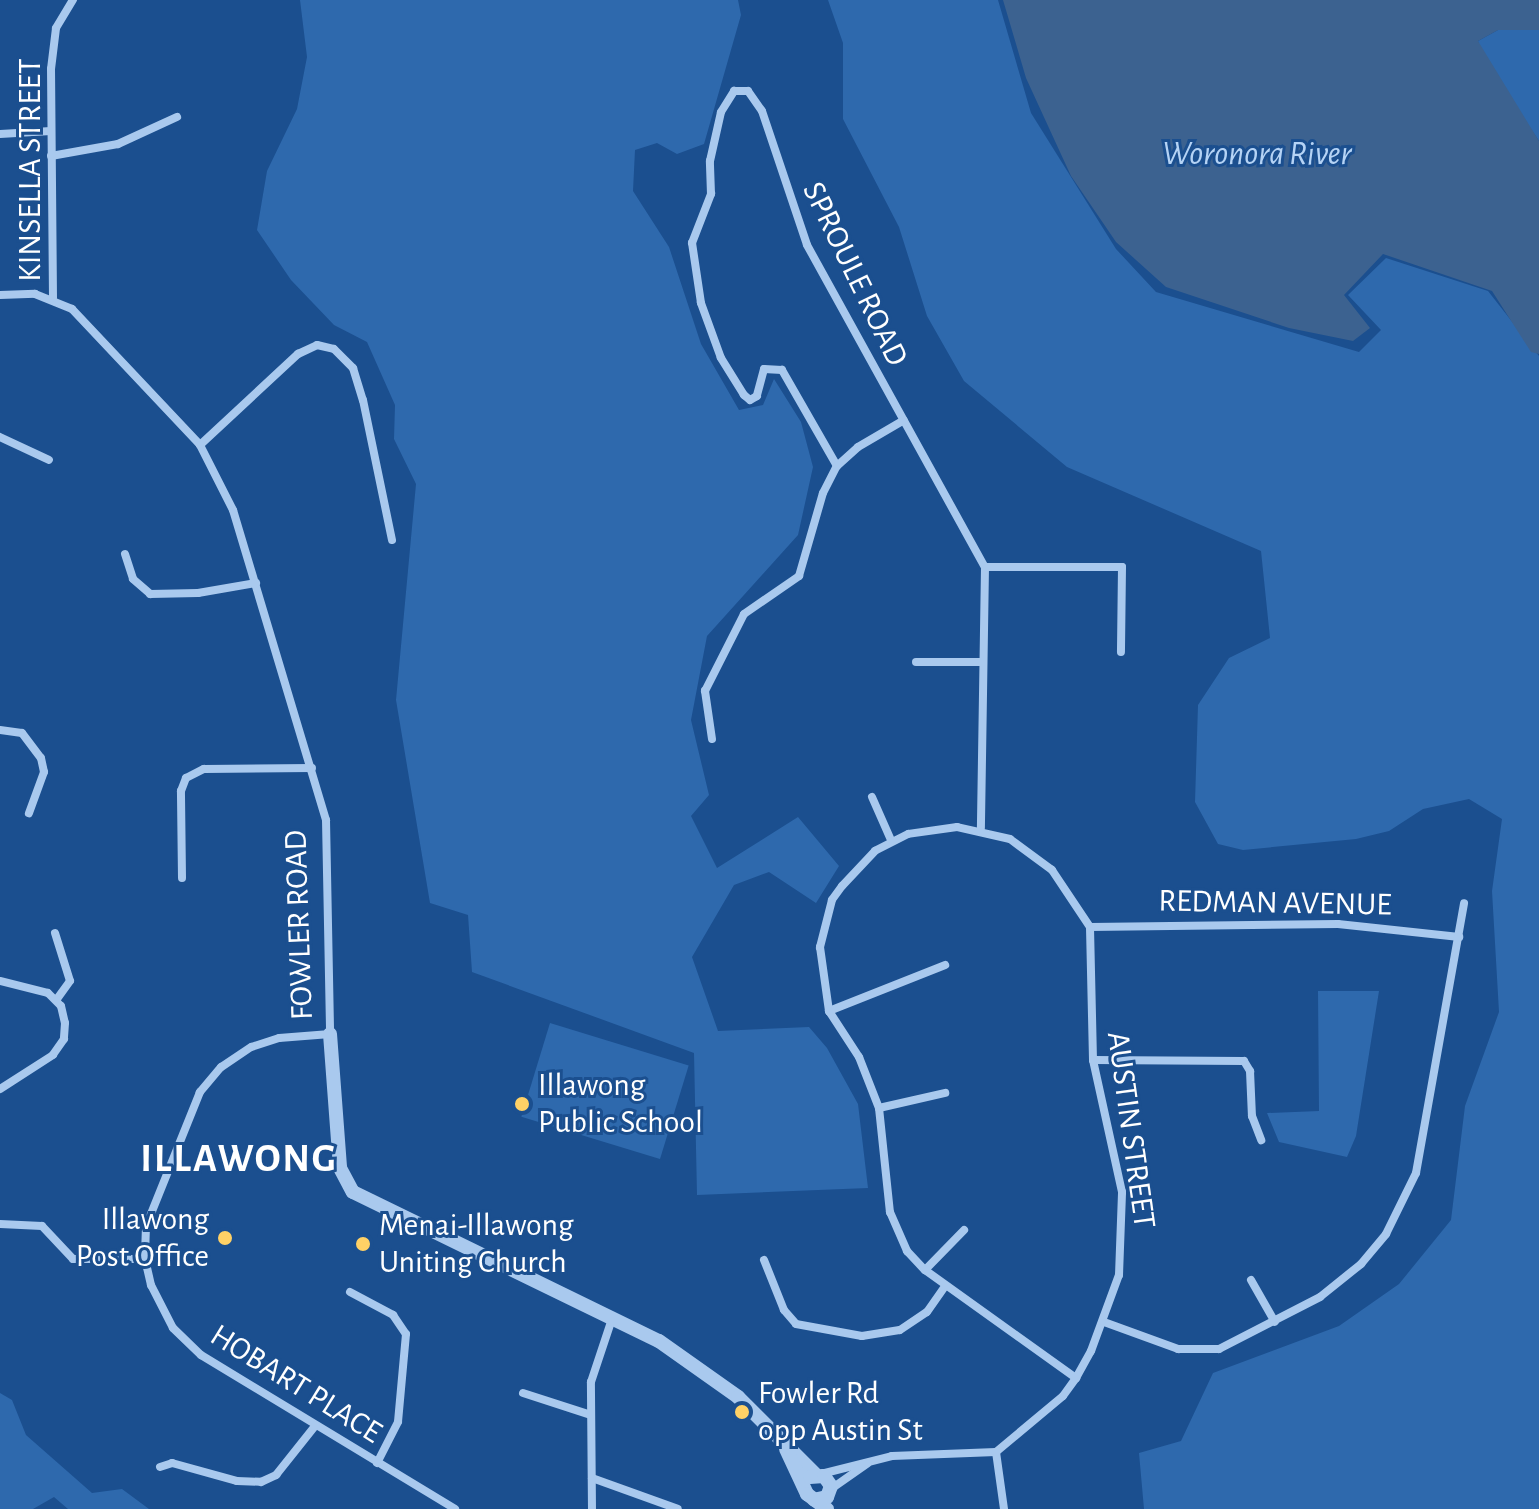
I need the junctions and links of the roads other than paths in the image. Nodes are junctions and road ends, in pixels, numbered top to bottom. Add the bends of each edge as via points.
1 (71, 0) edge
2 (177, 117) dead end
3 (51, 131) junction
4 (0, 134) edge
5 (51, 156) junction
6 (0, 295) edge
7 (53, 298) junction
8 (904, 420) junction
9 (0, 437) edge
10 (200, 445) junction
11 (49, 460) dead end
12 (837, 466) junction
13 (392, 540) dead end
14 (125, 554) dead end
15 (985, 567) junction
16 (256, 583) junction
17 (1121, 652) dead end
18 (916, 662) dead end
19 (982, 662) junction
20 (0, 730) edge
21 (712, 739) dead end
22 (312, 768) junction
23 (872, 797) dead end
24 (29, 813) dead end
25 (981, 828) junction
26 (891, 840) junction
27 (182, 878) dead end
28 (1464, 903) dead end
29 (1090, 927) junction
30 (55, 933) dead end
31 (1459, 937) junction
32 (945, 965) dead end
33 (0, 981) edge
34 (57, 999) junction
35 (829, 1011) junction
36 (330, 1034) junction
37 (1093, 1060) junction
38 (0, 1089) edge
39 (945, 1093) dead end
40 (879, 1108) junction
41 (1261, 1140) dead end
42 (0, 1224) edge
43 (964, 1230) dead end
44 (145, 1259) junction
45 (764, 1260) dead end
46 (925, 1270) junction
47 (1251, 1280) dead end
48 (944, 1288) junction
49 (350, 1292) dead end
50 (612, 1319) junction
51 (1104, 1322) junction
52 (1275, 1322) junction
53 (1076, 1378) junction
54 (523, 1393) dead end
55 (591, 1415) junction
56 (315, 1426) junction
57 (778, 1435) junction
58 (996, 1452) junction
59 (872, 1460) junction
60 (377, 1463) junction
61 (160, 1467) dead end
62 (818, 1474) junction
63 (592, 1478) junction
64 (831, 1490) junction
65 (810, 1494) junction
66 (455, 1509) edge
67 (592, 1509) edge
68 (678, 1509) edge
69 (827, 1509) edge
70 (836, 1509) edge
71 (1004, 1509) edge

1 - 3 street, KINSELLA STREET via 56,28
2 - 5 street via 118,144
3 - 4 street
3 - 5 street, KINSELLA STREET
5 - 7 street, KINSELLA STREET
6 - 7 street
7 - 10 street, FOWLER ROAD via 84,319
8 - 12 street
8 - 12 street, SPROULE ROAD via 807,245 762,111 748,91 734,91 721,112 710,161 711,194 692,243 694,274 710,332 744,395 750,400 757,396 764,369 782,370
8 - 15 street, SPROULE ROAD
9 - 11 street
10 - 13 street via 298,354 317,345 334,349 353,368 363,400
10 - 16 street, FOWLER ROAD via 223,484
12 - 21 street via 823,493 799,576 744,614 721,652 705,691
14 - 16 street via 133,579 150,594
15 - 17 street via 1122,567
15 - 19 street
16 - 22 street, FOWLER ROAD
18 - 19 street
19 - 25 street
20 - 24 street via 22,733 41,758 44,772
22 - 27 street via 204,769 186,778 181,791
22 - 36 street, FOWLER ROAD via 328,838
23 - 26 street
25 - 26 street, AUSTIN STREET via 932,828
25 - 29 street, AUSTIN STREET via 1034,853 1065,885
26 - 35 street, AUSTIN STREET via 859,866 832,900 820,947
28 - 31 street
29 - 31 street, REDMAN AVENUE via 1338,924
29 - 37 street, AUSTIN STREET
30 - 34 street via 70,981
31 - 52 street via 1425,1136 1403,1205 1361,1264 1320,1297
32 - 35 street
33 - 34 street via 31,986
34 - 38 street via 65,1023 58,1048
35 - 40 street, AUSTIN STREET via 859,1057
36 - 44 street, HOBART PLACE via 261,1043 213,1076 198,1097 150,1213
36 - 50 street, FOWLER ROAD via 340,1163 349,1188
37 - 41 street via 1244,1061
37 - 51 street, AUSTIN STREET via 1122,1192 1119,1275
39 - 40 street
40 - 46 street, AUSTIN STREET via 890,1212 907,1251
42 - 44 street via 42,1226 73,1259
43 - 46 street
44 - 56 street, HOBART PLACE via 156,1297 181,1338
45 - 48 street via 784,1310 796,1324 862,1336 900,1330 927,1312
46 - 48 street, AUSTIN STREET
47 - 52 street
48 - 53 street, AUSTIN STREET
49 - 60 street via 393,1315 406,1334 398,1422
50 - 55 street via 594,1364
50 - 57 street, FOWLER ROAD via 696,1365
51 - 52 street via 1178,1349 1202,1351 1236,1343
51 - 53 street, AUSTIN STREET
53 - 58 street, AUSTIN STREET via 1040,1420
54 - 55 street
55 - 63 street
56 - 60 street, HOBART PLACE
56 - 61 street via 276,1475 261,1482 237,1481 172,1463
57 - 62 street, FOWLER ROAD
57 - 65 street, FOWLER ROAD
58 - 59 street
58 - 71 street
59 - 62 street
59 - 64 street
60 - 66 street, HOBART PLACE
62 - 64 street, FOWLER ROAD
62 - 65 street
63 - 67 street
63 - 68 street
64 - 65 street
64 - 70 street
65 - 69 street, FOWLER ROAD

